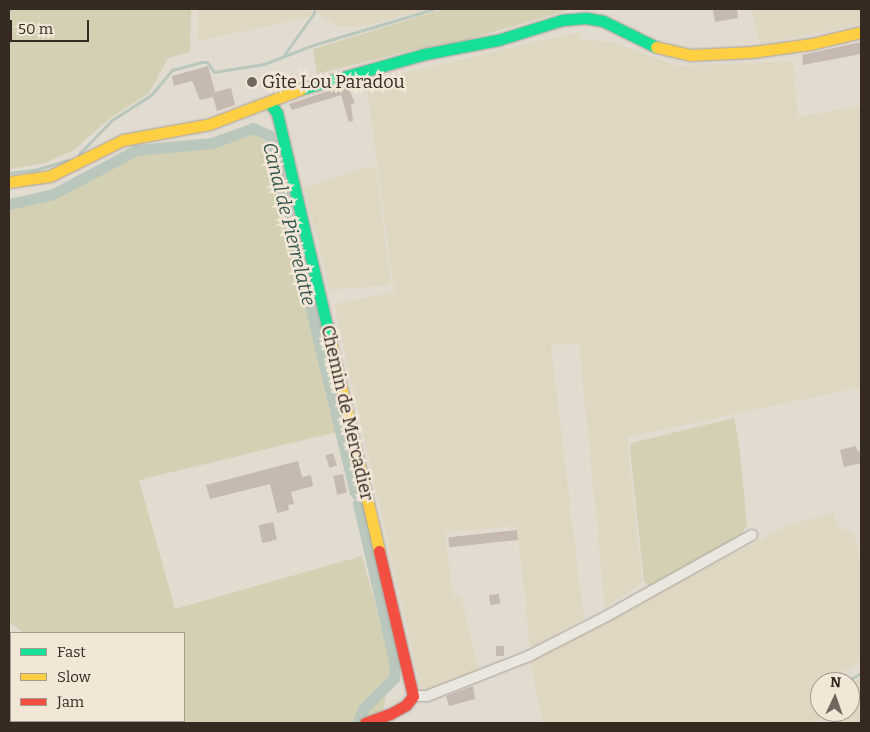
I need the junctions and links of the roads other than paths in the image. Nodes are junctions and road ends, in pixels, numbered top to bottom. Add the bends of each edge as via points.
1 (861, 32) edge
2 (269, 102) junction
3 (9, 182) edge
4 (752, 534) dead end
5 (413, 696) junction
6 (365, 723) edge

1 - 2 street via 812,44 752,52 690,55 648,44 603,21 586,18 562,20 498,40 425,54 312,85
2 - 3 street via 210,124 122,140 56,174
2 - 5 street, Chemin de Mercadier via 277,113 281,129
4 - 5 street via 529,656 427,696
5 - 6 street via 398,709

